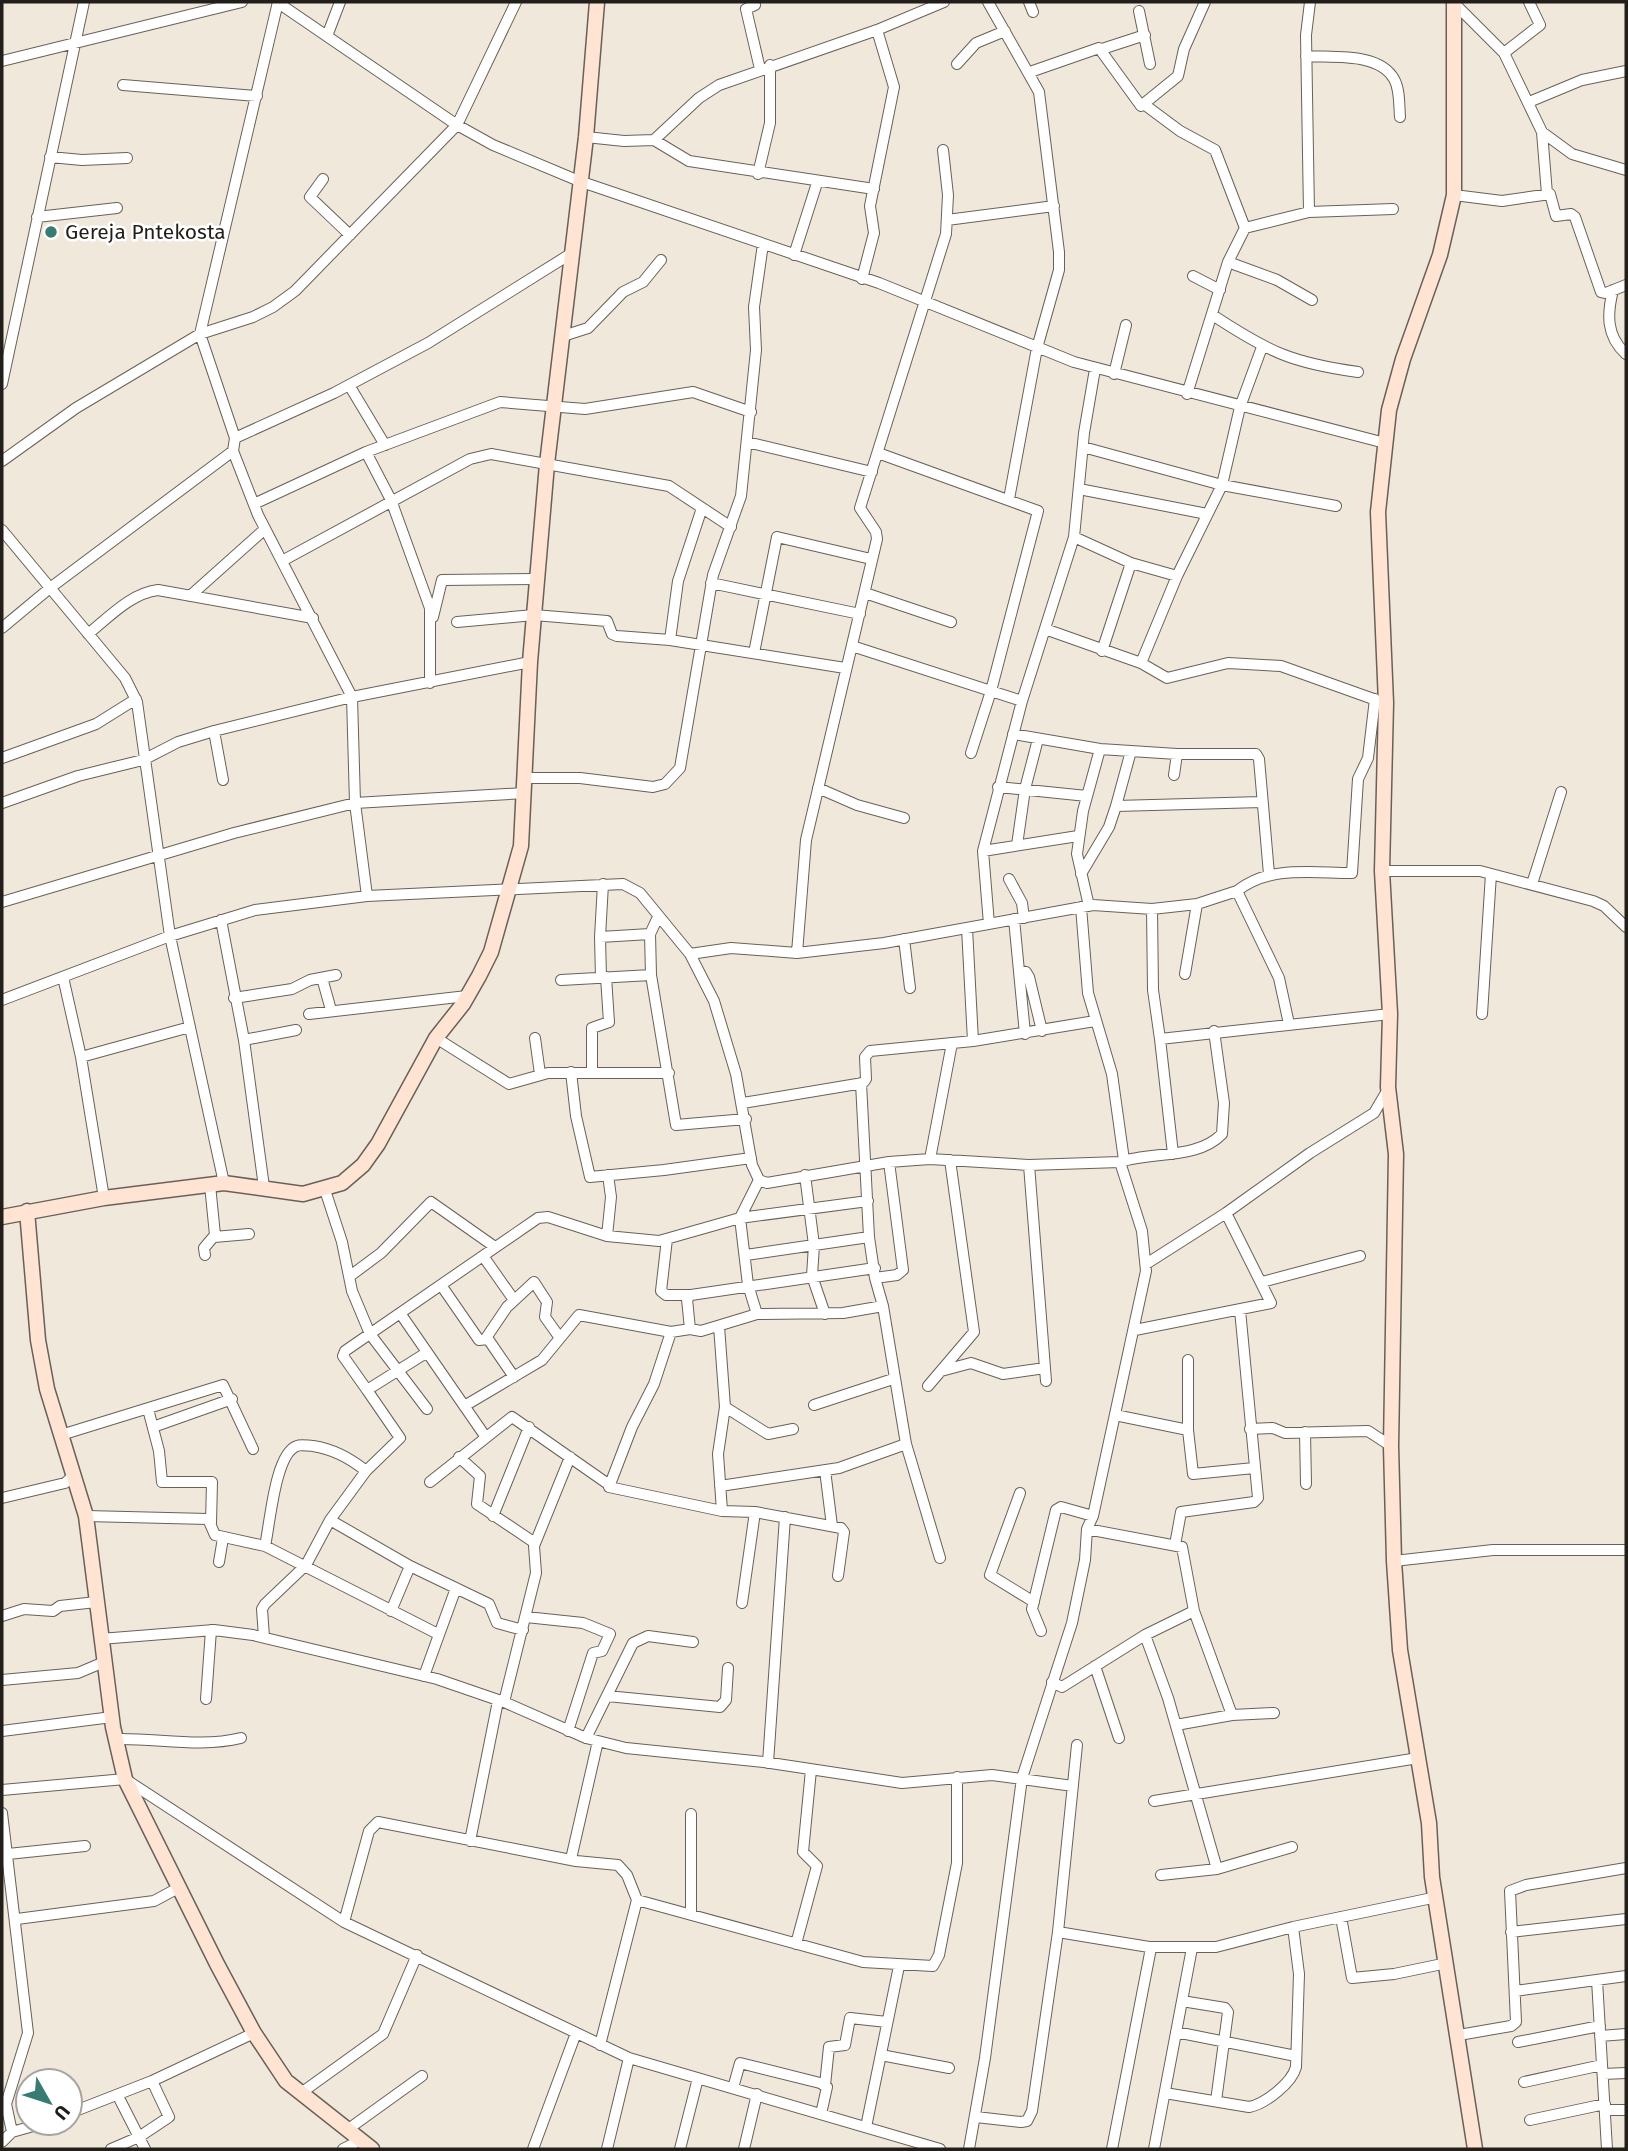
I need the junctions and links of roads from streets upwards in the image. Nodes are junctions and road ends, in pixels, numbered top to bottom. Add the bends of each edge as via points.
1 (85, 2) edge
2 (242, 2) edge
3 (278, 2) edge
4 (340, 2) edge
5 (516, 2) edge
6 (944, 2) edge
7 (988, 2) edge
8 (1205, 2) edge
9 (1310, 2) edge
10 (1530, 2) edge
11 (1454, 3) edge
12 (593, 4) edge
13 (755, 5) dead end
14 (1139, 11) dead end
15 (877, 30) junction
16 (1005, 31) junction
17 (1145, 35) junction
18 (327, 36) junction
19 (76, 44) junction
20 (1102, 49) junction
21 (1504, 53) junction
22 (1306, 56) junction
23 (2, 61) edge
24 (957, 64) dead end
25 (1150, 64) dead end
26 (765, 67) junction
27 (1626, 71) edge
28 (1030, 72) junction
29 (123, 85) dead end
30 (257, 96) junction
31 (1528, 102) junction
32 (1145, 104) junction
33 (1400, 117) dead end
34 (457, 125) junction
35 (1542, 132) junction
36 (586, 137) junction
37 (654, 140) junction
38 (943, 150) dead end
39 (50, 157) junction
40 (127, 158) dead end
41 (1626, 172) edge
42 (758, 174) junction
43 (323, 179) dead end
44 (579, 181) junction
45 (817, 183) junction
46 (874, 189) junction
47 (1548, 194) junction
48 (1454, 195) junction
49 (1054, 206) junction
50 (117, 208) dead end
51 (1393, 209) dead end
52 (1309, 212) junction
53 (37, 218) junction
54 (947, 220) junction
55 (1245, 228) junction
56 (350, 235) junction
57 (763, 244) junction
58 (572, 253) junction
59 (794, 255) junction
60 (661, 260) dead end
61 (1228, 262) junction
62 (1193, 276) dead end
63 (862, 279) junction
64 (1626, 285) edge
65 (1220, 290) junction
66 (1612, 290) junction
67 (1312, 300) dead end
68 (922, 302) junction
69 (1214, 316) junction
70 (1126, 325) dead end
71 (200, 334) junction
72 (563, 336) junction
73 (1038, 348) junction
74 (1262, 348) junction
75 (1626, 354) edge
76 (1095, 369) junction
77 (1358, 372) dead end
78 (1114, 374) junction
79 (2, 384) edge
80 (349, 385) junction
81 (1187, 394) junction
82 (556, 407) junction
83 (1240, 407) junction
84 (751, 412) junction
85 (235, 438) junction
86 (747, 442) junction
87 (1385, 443) junction
88 (385, 445) junction
89 (1083, 447) junction
90 (233, 450) junction
91 (366, 452) junction
92 (878, 453) junction
93 (2, 461) edge
94 (547, 464) junction
95 (872, 472) junction
96 (1222, 485) junction
97 (1079, 489) junction
98 (1009, 499) junction
99 (391, 500) junction
100 (256, 503) junction
101 (1336, 506) dead end
102 (702, 508) junction
103 (1207, 514) junction
104 (731, 527) junction
105 (265, 529) junction
106 (2, 530) edge
107 (1074, 537) junction
108 (871, 559) junction
109 (282, 561) junction
110 (1131, 563) junction
111 (1177, 576) junction
112 (538, 579) junction
113 (711, 583) junction
114 (50, 588) junction
115 (765, 592) junction
116 (865, 593) junction
117 (190, 596) junction
118 (860, 614) junction
119 (534, 615) junction
120 (313, 618) junction
121 (432, 618) junction
122 (457, 622) dead end
123 (950, 622) dead end
124 (2, 628) edge
125 (1045, 629) junction
126 (88, 634) junction
127 (670, 640) junction
128 (702, 645) junction
129 (852, 646) junction
130 (1102, 651) junction
131 (754, 653) junction
132 (530, 662) junction
133 (1141, 663) junction
134 (845, 668) junction
135 (430, 683) junction
136 (991, 691) junction
137 (352, 697) junction
138 (136, 699) junction
139 (1022, 701) junction
140 (1380, 701) junction
141 (214, 731) junction
142 (1013, 734) junction
143 (1038, 739) junction
144 (1100, 749) junction
145 (1131, 751) junction
146 (971, 753) dead end
147 (1177, 754) junction
148 (2, 758) edge
149 (143, 760) junction
150 (1174, 775) dead end
151 (223, 780) dead end
152 (525, 785) junction
153 (998, 787) junction
154 (818, 788) junction
155 (1025, 789) junction
156 (1561, 792) dead end
157 (1087, 796) junction
158 (1262, 802) junction
159 (2, 803) edge
160 (355, 803) junction
161 (1116, 806) junction
162 (904, 818) dead end
163 (1078, 836) junction
164 (1017, 845) junction
165 (983, 852) junction
166 (159, 856) junction
167 (1382, 871) junction
168 (1491, 873) junction
169 (1081, 874) junction
170 (1269, 874) junction
171 (1009, 879) dead end
172 (603, 884) junction
173 (1532, 884) junction
174 (509, 887) junction
175 (1237, 891) junction
176 (367, 896) junction
177 (2, 902) edge
178 (1197, 904) junction
179 (1085, 907) junction
180 (1152, 909) junction
181 (658, 917) junction
182 (1019, 918) junction
183 (221, 920) junction
184 (989, 924) junction
185 (1626, 927) edge
186 (967, 928) junction
187 (650, 934) junction
188 (170, 936) junction
189 (600, 937) junction
190 (904, 939) junction
191 (797, 953) junction
192 (690, 954) junction
193 (1019, 971) junction
194 (1185, 974) dead end
195 (336, 975) dead end
196 (652, 975) junction
197 (63, 977) junction
198 (604, 977) junction
199 (323, 978) junction
200 (561, 980) dead end
201 (910, 988) dead end
202 (467, 996) junction
203 (234, 998) junction
204 (2, 1000) edge
205 (331, 1010) junction
206 (309, 1014) dead end
207 (1390, 1014) junction
208 (1482, 1014) dead end
209 (1095, 1021) junction
210 (1289, 1024) junction
211 (190, 1027) junction
212 (296, 1030) dead end
213 (1042, 1031) junction
214 (1214, 1031) junction
215 (1025, 1034) junction
216 (436, 1038) junction
217 (535, 1038) dead end
218 (1160, 1039) junction
219 (244, 1040) junction
220 (973, 1041) junction
221 (952, 1043) junction
222 (81, 1057) junction
223 (571, 1072) junction
224 (540, 1073) junction
225 (592, 1073) junction
226 (669, 1073) junction
227 (861, 1083) junction
228 (1388, 1087) junction
229 (743, 1103) junction
230 (746, 1119) junction
231 (1173, 1154) junction
232 (751, 1158) junction
233 (930, 1159) junction
234 (950, 1160) junction
235 (1122, 1161) junction
236 (889, 1162) junction
237 (864, 1165) junction
238 (1029, 1165) junction
239 (608, 1175) junction
240 (805, 1175) junction
241 (759, 1180) junction
242 (217, 1184) junction
243 (264, 1187) junction
244 (326, 1190) junction
245 (104, 1199) junction
246 (868, 1201) junction
247 (810, 1209) junction
248 (27, 1211) junction
249 (1226, 1213) junction
250 (2, 1217) edge
251 (740, 1218) junction
252 (250, 1234) dead end
253 (607, 1236) junction
254 (214, 1237) junction
255 (869, 1237) junction
256 (667, 1239) junction
257 (814, 1245) junction
258 (495, 1247) junction
259 (205, 1255) dead end
260 (746, 1255) junction
261 (483, 1256) junction
262 (1360, 1256) dead end
263 (1146, 1264) junction
264 (875, 1273) junction
265 (349, 1276) junction
266 (812, 1276) junction
267 (1262, 1282) junction
268 (441, 1285) junction
269 (748, 1285) junction
270 (691, 1295) junction
271 (514, 1300) junction
272 (883, 1306) junction
273 (1240, 1310) junction
274 (400, 1313) junction
275 (757, 1314) junction
276 (825, 1314) junction
277 (719, 1326) junction
278 (690, 1329) junction
279 (1135, 1330) junction
280 (671, 1332) junction
281 (370, 1334) junction
282 (486, 1338) junction
283 (560, 1338) junction
284 (425, 1353) junction
285 (1188, 1360) dead end
286 (1045, 1368) junction
287 (941, 1371) junction
288 (397, 1373) junction
289 (514, 1377) junction
290 (893, 1379) junction
291 (1046, 1381) dead end
292 (928, 1387) dead end
293 (367, 1390) junction
294 (232, 1399) junction
295 (466, 1405) junction
296 (814, 1405) dead end
297 (725, 1407) junction
298 (148, 1409) junction
299 (427, 1409) dead end
300 (1115, 1415) junction
301 (153, 1427) junction
302 (529, 1427) junction
303 (793, 1429) dead end
304 (1250, 1429) junction
305 (1188, 1430) junction
306 (1305, 1432) junction
307 (61, 1435) junction
308 (485, 1436) junction
309 (906, 1444) junction
310 (1391, 1446) junction
311 (253, 1449) dead end
312 (459, 1457) junction
313 (570, 1457) junction
314 (1254, 1468) junction
315 (825, 1470) junction
316 (366, 1471) junction
317 (73, 1476) junction
318 (430, 1482) dead end
319 (608, 1484) junction
320 (1306, 1484) dead end
321 (720, 1486) junction
322 (1020, 1493) dead end
323 (2, 1499) edge
324 (722, 1511) junction
325 (755, 1512) junction
326 (86, 1516) junction
327 (493, 1516) junction
328 (1093, 1516) junction
329 (785, 1517) junction
330 (330, 1520) junction
331 (211, 1523) junction
332 (832, 1526) junction
333 (1087, 1529) junction
334 (223, 1538) junction
335 (535, 1543) junction
336 (1175, 1545) junction
337 (265, 1546) junction
338 (1626, 1550) edge
339 (940, 1558) dead end
340 (1394, 1561) junction
341 (219, 1562) dead end
342 (306, 1565) junction
343 (410, 1566) junction
344 (838, 1576) dead end
345 (456, 1588) junction
346 (96, 1602) junction
347 (742, 1602) dead end
348 (1034, 1602) junction
349 (391, 1611) junction
350 (1194, 1611) junction
351 (2, 1616) edge
352 (526, 1617) junction
353 (211, 1630) junction
354 (523, 1630) junction
355 (1041, 1631) dead end
356 (438, 1634) junction
357 (1145, 1635) junction
358 (264, 1637) junction
359 (100, 1639) junction
360 (692, 1642) dead end
361 (104, 1662) junction
362 (1095, 1666) junction
363 (728, 1668) dead end
364 (424, 1676) junction
365 (2, 1681) edge
366 (1052, 1682) junction
367 (607, 1696) junction
368 (206, 1699) dead end
369 (501, 1702) junction
370 (1274, 1713) dead end
371 (1232, 1715) junction
372 (112, 1717) junction
373 (1176, 1725) junction
374 (2, 1731) edge
375 (568, 1731) junction
376 (242, 1738) dead end
377 (586, 1738) junction
378 (1119, 1738) dead end
379 (116, 1739) junction
380 (598, 1741) junction
381 (1077, 1745) dead end
382 (1418, 1758) junction
383 (768, 1763) junction
384 (811, 1770) junction
385 (957, 1777) junction
386 (1022, 1778) junction
387 (125, 1779) junction
388 (1073, 1786) junction
389 (2, 1790) edge
390 (1195, 1792) junction
391 (1154, 1801) dead end
392 (2, 1812) edge
393 (691, 1814) dead end
394 (470, 1841) junction
395 (85, 1846) dead end
396 (1292, 1847) dead end
397 (8, 1854) junction
398 (571, 1859) junction
399 (1626, 1868) edge
400 (1217, 1869) junction
401 (1161, 1875) dead end
402 (180, 1887) junction
403 (1437, 1897) junction
404 (637, 1900) junction
405 (691, 1915) junction
406 (1341, 1917) junction
407 (17, 1919) junction
408 (1626, 1919) edge
409 (344, 1922) junction
410 (1293, 1927) junction
411 (1058, 1932) junction
412 (1511, 1932) junction
413 (796, 1944) junction
414 (1151, 1948) junction
415 (1192, 1948) junction
416 (416, 1955) junction
417 (1447, 1963) junction
418 (899, 1966) junction
419 (1626, 1976) edge
420 (1597, 1980) junction
421 (1515, 1991) junction
422 (1182, 2001) junction
423 (887, 2022) junction
424 (1600, 2031) junction
425 (1176, 2032) junction
426 (254, 2033) junction
427 (576, 2034) junction
428 (1626, 2034) edge
429 (1459, 2035) junction
430 (1226, 2041) junction
431 (1518, 2042) dead end
432 (600, 2045) junction
433 (881, 2055) junction
434 (1296, 2056) junction
435 (629, 2059) junction
436 (949, 2068) dead end
437 (1602, 2069) junction
438 (1626, 2073) edge
439 (422, 2076) dead end
440 (698, 2078) junction
441 (152, 2081) junction
442 (1524, 2082) dead end
443 (825, 2085) junction
444 (733, 2088) junction
445 (301, 2093) junction
446 (1165, 2093) junction
447 (757, 2094) junction
448 (118, 2096) junction
449 (1216, 2101) junction
450 (1605, 2107) junction
451 (84, 2108) edge
452 (1626, 2110) edge
453 (821, 2114) junction
454 (976, 2117) junction
455 (1530, 2120) dead end
456 (866, 2127) junction
457 (347, 2130) junction
458 (12, 2132) joint
459 (139, 2137) junction
460 (2, 2143) edge
461 (367, 2145) edge
462 (911, 2146) edge
463 (111, 2149) edge
464 (145, 2149) edge
465 (344, 2149) edge
466 (533, 2149) edge
467 (607, 2149) edge
468 (680, 2149) edge
469 (744, 2149) edge
470 (940, 2149) edge
471 (969, 2149) edge
472 (1112, 2149) edge
473 (1154, 2149) edge
474 (1475, 2149) edge
475 (1607, 2149) edge

1 - 19 street
2 - 19 street
3 - 18 street
3 - 30 street
4 - 18 street
5 - 34 street
6 - 15 street
7 - 16 street
8 - 32 street via 1184,49 1178,76
9 - 22 street
10 - 21 street via 1540,25
11 - 21 street
11 - 48 street
12 - 36 street
13 - 26 street via 746,9
14 - 17 street
15 - 26 street
15 - 46 street via 894,87
16 - 24 street via 976,43
16 - 28 street
17 - 20 street
17 - 25 street
18 - 34 street
19 - 23 street
19 - 39 street
20 - 28 street
20 - 32 street via 1138,104
21 - 31 street
22 - 33 street via 1367,60 1386,69 1398,88
22 - 52 street
26 - 37 street via 710,90
26 - 42 street via 770,123
27 - 31 street via 1582,80
28 - 49 street via 1043,106
29 - 30 street
30 - 71 street
31 - 35 street
32 - 55 street via 1215,150
34 - 44 street
34 - 56 street
35 - 41 street via 1572,154
35 - 47 street
36 - 37 street
36 - 44 street
37 - 42 street via 689,161
38 - 54 street
39 - 40 street
39 - 53 street
42 - 45 street
43 - 56 street via 310,197
44 - 57 street
44 - 58 street
45 - 46 street
45 - 59 street
46 - 63 street via 870,206 874,233
47 - 48 street via 1510,201
47 - 66 street via 1556,216 1575,216 1599,289 1603,293
48 - 87 street via 1440,255 1396,384
49 - 54 street
49 - 73 street via 1059,270
50 - 53 street
51 - 52 street
52 - 55 street
53 - 79 street
54 - 68 street
55 - 61 street
56 - 71 street via 273,307
57 - 59 street
57 - 84 street via 754,307
58 - 72 street
58 - 80 street via 428,343
59 - 63 street
60 - 72 street via 643,282 617,297 588,328
61 - 65 street
61 - 67 street via 1277,280
62 - 65 street
63 - 68 street
64 - 66 street
65 - 69 street
66 - 75 street via 1607,321
68 - 73 street
68 - 92 street
69 - 74 street
69 - 81 street
70 - 78 street
71 - 85 street
71 - 93 street via 76,408
72 - 82 street
73 - 76 street
73 - 98 street
74 - 77 street via 1305,364
74 - 83 street
76 - 78 street
76 - 89 street
78 - 81 street
80 - 85 street
80 - 88 street
81 - 83 street
82 - 84 street via 597,409 693,392
82 - 88 street via 500,402
82 - 94 street
83 - 87 street
83 - 96 street
84 - 86 street
85 - 90 street
86 - 95 street
86 - 104 street via 741,496
87 - 140 street via 1378,512
88 - 91 street
89 - 96 street
89 - 97 street
90 - 100 street
90 - 114 street
91 - 99 street
91 - 100 street
92 - 95 street
92 - 98 street
94 - 99 street via 480,456
94 - 102 street via 670,486
94 - 112 street
95 - 108 street via 860,508 876,532
96 - 101 street
96 - 103 street
97 - 103 street
97 - 107 street
98 - 136 street via 1039,515
99 - 109 street
99 - 121 street
100 - 105 street
102 - 104 street
102 - 127 street via 678,581
103 - 111 street
104 - 113 street
105 - 109 street
105 - 117 street
106 - 114 street
107 - 110 street
107 - 125 street
108 - 115 street via 779,536
108 - 116 street
109 - 120 street
110 - 111 street
110 - 130 street
111 - 133 street
112 - 119 street
112 - 121 street via 442,580
113 - 115 street
113 - 128 street
114 - 124 street
114 - 126 street
115 - 118 street
115 - 131 street
116 - 118 street
116 - 123 street
117 - 120 street
117 - 126 street via 146,592
118 - 129 street
119 - 122 street
119 - 127 street via 607,621 613,635
119 - 132 street
120 - 137 street
121 - 135 street
125 - 130 street
125 - 139 street
126 - 138 street via 125,678
127 - 128 street
128 - 131 street
128 - 152 street via 683,758 674,778 653,787 568,777
129 - 134 street
129 - 136 street
130 - 133 street
131 - 134 street
132 - 135 street
132 - 152 street
133 - 140 street via 1167,678 1228,663 1281,666
134 - 154 street
135 - 137 street
136 - 139 street
136 - 146 street
137 - 141 street
137 - 160 street
138 - 148 street via 96,724
138 - 149 street
139 - 142 street
140 - 167 street
140 - 170 street via 1368,758 1358,779 1352,873
141 - 149 street
141 - 151 street
142 - 143 street
142 - 153 street
143 - 144 street
143 - 155 street
144 - 145 street
144 - 157 street
145 - 147 street
145 - 161 street
147 - 150 street
147 - 158 street via 1257,755
149 - 159 street via 78,776
149 - 166 street
152 - 160 street
152 - 174 street via 521,846
153 - 155 street
153 - 165 street
154 - 162 street
154 - 191 street via 806,841
155 - 157 street
155 - 164 street
156 - 173 street
157 - 163 street
158 - 161 street
158 - 170 street
160 - 166 street
160 - 176 street
161 - 169 street
163 - 164 street
163 - 169 street
164 - 165 street
165 - 184 street
166 - 177 street
166 - 188 street
167 - 168 street
167 - 207 street
168 - 173 street
168 - 208 street
169 - 179 street
170 - 175 street
171 - 182 street via 1022,903
172 - 174 street
172 - 181 street via 634,888
172 - 189 street
173 - 185 street via 1604,906
174 - 176 street
174 - 202 street via 491,952
175 - 178 street
175 - 210 street via 1279,978
176 - 183 street via 294,903
178 - 180 street
178 - 194 street
179 - 180 street
179 - 182 street
179 - 209 street via 1088,993
180 - 218 street via 1153,990
181 - 187 street
181 - 192 street
182 - 184 street
182 - 193 street
183 - 188 street
183 - 203 street
184 - 186 street
186 - 190 street
186 - 220 street
187 - 189 street
187 - 196 street
188 - 197 street
188 - 211 street
189 - 198 street
190 - 191 street
190 - 201 street
191 - 192 street via 731,948
192 - 229 street via 714,1001
193 - 213 street via 1029,977
193 - 215 street
195 - 199 street
196 - 198 street
196 - 226 street
197 - 204 street
197 - 222 street
198 - 200 street
198 - 225 street via 610,1022 592,1028
199 - 203 street via 292,989
199 - 205 street
202 - 205 street
202 - 216 street
203 - 219 street
205 - 206 street
207 - 210 street
207 - 228 street
209 - 213 street
209 - 235 street via 1112,1074
210 - 214 street
211 - 222 street
211 - 242 street
212 - 219 street
213 - 215 street
214 - 218 street
214 - 231 street via 1224,1129 1208,1144
215 - 220 street
216 - 224 street via 509,1084
216 - 244 street via 378,1144 351,1177
217 - 224 street
218 - 231 street
219 - 243 street
220 - 221 street
221 - 227 street via 870,1051 865,1057 866,1079
221 - 233 street
222 - 245 street
223 - 224 street
223 - 225 street
223 - 239 street via 589,1176
225 - 226 street
226 - 230 street via 676,1125
227 - 229 street
227 - 237 street
228 - 249 street via 1374,1113
228 - 310 street via 1396,1154
229 - 230 street
230 - 232 street
231 - 235 street
232 - 239 street
232 - 241 street
233 - 234 street
233 - 236 street
234 - 238 street
234 - 287 street via 974,1328 971,1338
235 - 238 street
235 - 263 street via 1142,1231
236 - 237 street
236 - 264 street via 903,1270 897,1275
237 - 240 street
237 - 246 street
238 - 286 street
239 - 253 street
240 - 241 street via 767,1183
240 - 247 street
241 - 251 street
242 - 243 street
242 - 245 street
242 - 254 street
243 - 244 street via 303,1194
244 - 265 street
245 - 248 street
246 - 247 street
246 - 255 street
247 - 251 street
247 - 257 street
248 - 250 street
248 - 307 street via 38,1340
249 - 263 street
249 - 267 street
251 - 256 street
251 - 260 street
252 - 254 street
253 - 256 street
253 - 258 street via 544,1216
254 - 259 street via 206,1245
255 - 257 street
255 - 264 street
256 - 270 street via 662,1294
257 - 260 street
257 - 266 street
258 - 261 street
258 - 265 street via 431,1202 381,1253
260 - 269 street
261 - 268 street
261 - 271 street
262 - 267 street
263 - 279 street
264 - 266 street
264 - 272 street
265 - 281 street
266 - 269 street
266 - 276 street
267 - 273 street via 1271,1303
268 - 274 street
268 - 282 street via 479,1340
269 - 270 street
269 - 275 street
270 - 278 street via 687,1299
271 - 282 street
271 - 283 street via 529,1285 537,1284 547,1302 545,1317
272 - 276 street
272 - 290 street
273 - 279 street
273 - 304 street
274 - 281 street
274 - 284 street
275 - 276 street
275 - 277 street
277 - 278 street
277 - 297 street
278 - 280 street
279 - 300 street
280 - 283 street via 579,1314
280 - 319 street via 654,1384
281 - 288 street
281 - 293 street via 343,1356
282 - 289 street
283 - 289 street via 542,1360
284 - 288 street
284 - 295 street
285 - 305 street
286 - 287 street via 1003,1374 971,1363
286 - 291 street
287 - 292 street
288 - 293 street
288 - 299 street
289 - 295 street
290 - 296 street
290 - 309 street
293 - 316 street via 400,1438
294 - 298 street via 221,1385
294 - 301 street
294 - 311 street
295 - 308 street
297 - 303 street via 768,1434
297 - 321 street via 718,1454
298 - 301 street
298 - 307 street
300 - 305 street
300 - 328 street
301 - 331 street via 162,1482 212,1482
302 - 308 street via 512,1416
302 - 313 street
302 - 327 street
304 - 306 street
304 - 314 street
305 - 314 street via 1193,1474
306 - 310 street via 1368,1430
306 - 320 street
307 - 317 street
308 - 312 street
309 - 315 street
309 - 339 street
310 - 340 street
312 - 318 street
312 - 327 street via 480,1476 476,1503
313 - 319 street
313 - 335 street
314 - 336 street via 1257,1500 1181,1512
315 - 321 street
315 - 332 street
316 - 330 street
316 - 337 street via 324,1448 293,1448 281,1461
317 - 323 street via 65,1483
317 - 326 street
319 - 324 street via 614,1490
321 - 324 street
322 - 348 street via 990,1575
324 - 325 street
325 - 329 street
325 - 347 street
326 - 331 street via 206,1519
326 - 346 street
327 - 335 street
328 - 333 street
328 - 348 street via 1057,1508
329 - 332 street
329 - 383 street
330 - 342 street
330 - 343 street
331 - 334 street via 213,1534
332 - 344 street via 844,1530
333 - 336 street
333 - 366 street via 1072,1623
334 - 337 street
334 - 341 street
335 - 352 street via 536,1573
336 - 350 street via 1185,1551
337 - 342 street
338 - 340 street via 1493,1550
340 - 382 street via 1400,1650
342 - 349 street
342 - 358 street via 262,1609
343 - 345 street
343 - 349 street
345 - 354 street via 491,1605 498,1624
345 - 356 street
346 - 351 street via 53,1611 24,1609
346 - 359 street
348 - 355 street via 1032,1612
349 - 356 street
350 - 357 street
350 - 371 street
352 - 354 street
352 - 375 street via 583,1623 610,1634 602,1651 593,1653
353 - 358 street
353 - 359 street
353 - 368 street
354 - 369 street
356 - 364 street
357 - 362 street
357 - 373 street
358 - 364 street
359 - 361 street
360 - 367 street via 648,1636 637,1639
361 - 365 street via 78,1672
361 - 372 street
362 - 366 street via 1062,1687
362 - 378 street
363 - 367 street via 726,1700 720,1707
364 - 369 street
366 - 386 street
367 - 377 street
369 - 375 street
369 - 394 street
370 - 371 street
371 - 373 street
372 - 374 street
372 - 379 street
373 - 390 street
375 - 377 street
376 - 379 street via 189,1743
377 - 380 street
379 - 387 street
380 - 383 street
380 - 398 street
381 - 388 street
382 - 390 street
382 - 403 street
383 - 384 street
384 - 385 street via 902,1783
384 - 413 street via 803,1852 817,1866
385 - 386 street
385 - 418 street via 957,1863 939,1955 927,1968
386 - 388 street
386 - 454 street
387 - 389 street
387 - 402 street
387 - 409 street
388 - 411 street
390 - 391 street
390 - 400 street
392 - 397 street
393 - 405 street
394 - 398 street
394 - 409 street via 384,1822 372,1825
395 - 397 street
396 - 400 street
397 - 407 street
398 - 404 street via 618,1865
399 - 412 street via 1510,1891
400 - 401 street
402 - 407 street via 154,1901
402 - 426 street
403 - 406 street
403 - 417 street
404 - 405 street
404 - 432 street
405 - 413 street
406 - 410 street
406 - 417 street via 1352,1978
407 - 458 street via 28,2033 6,2104
408 - 412 street
409 - 416 street
410 - 415 street via 1216,1947
410 - 434 street via 1299,1974
411 - 414 street
411 - 454 street via 1030,2117 1021,2122
412 - 421 street
413 - 418 street via 863,1962
414 - 415 street
414 - 472 street
415 - 422 street
416 - 427 street
416 - 445 street via 383,2034
417 - 429 street
418 - 423 street
419 - 420 street
420 - 421 street
420 - 424 street
421 - 429 street via 1514,2025
422 - 425 street
422 - 430 street via 1227,2009
423 - 433 street
423 - 443 street via 849,2020 845,2045 829,2048
424 - 428 street
424 - 431 street
424 - 437 street
425 - 430 street
425 - 446 street
426 - 441 street
426 - 445 street via 286,2081
427 - 432 street
427 - 466 street
429 - 474 street
430 - 434 street
430 - 449 street
432 - 435 street
433 - 436 street
433 - 456 street
434 - 449 street via 1292,2078 1259,2105 1249,2108
435 - 440 street
435 - 467 street
437 - 438 street
437 - 442 street
437 - 450 street
439 - 457 street
440 - 444 street
440 - 468 street
441 - 448 street
441 - 459 street via 169,2117
443 - 444 street via 740,2063
443 - 453 street
444 - 447 street
445 - 457 street
446 - 449 street
446 - 473 street
447 - 453 street
447 - 469 street
448 - 451 street
448 - 459 street
450 - 452 street
450 - 455 street
450 - 475 street
453 - 456 street
454 - 471 street
456 - 462 street
457 - 461 street
458 - 460 street
459 - 463 street
459 - 464 street
461 - 465 street
462 - 470 street

